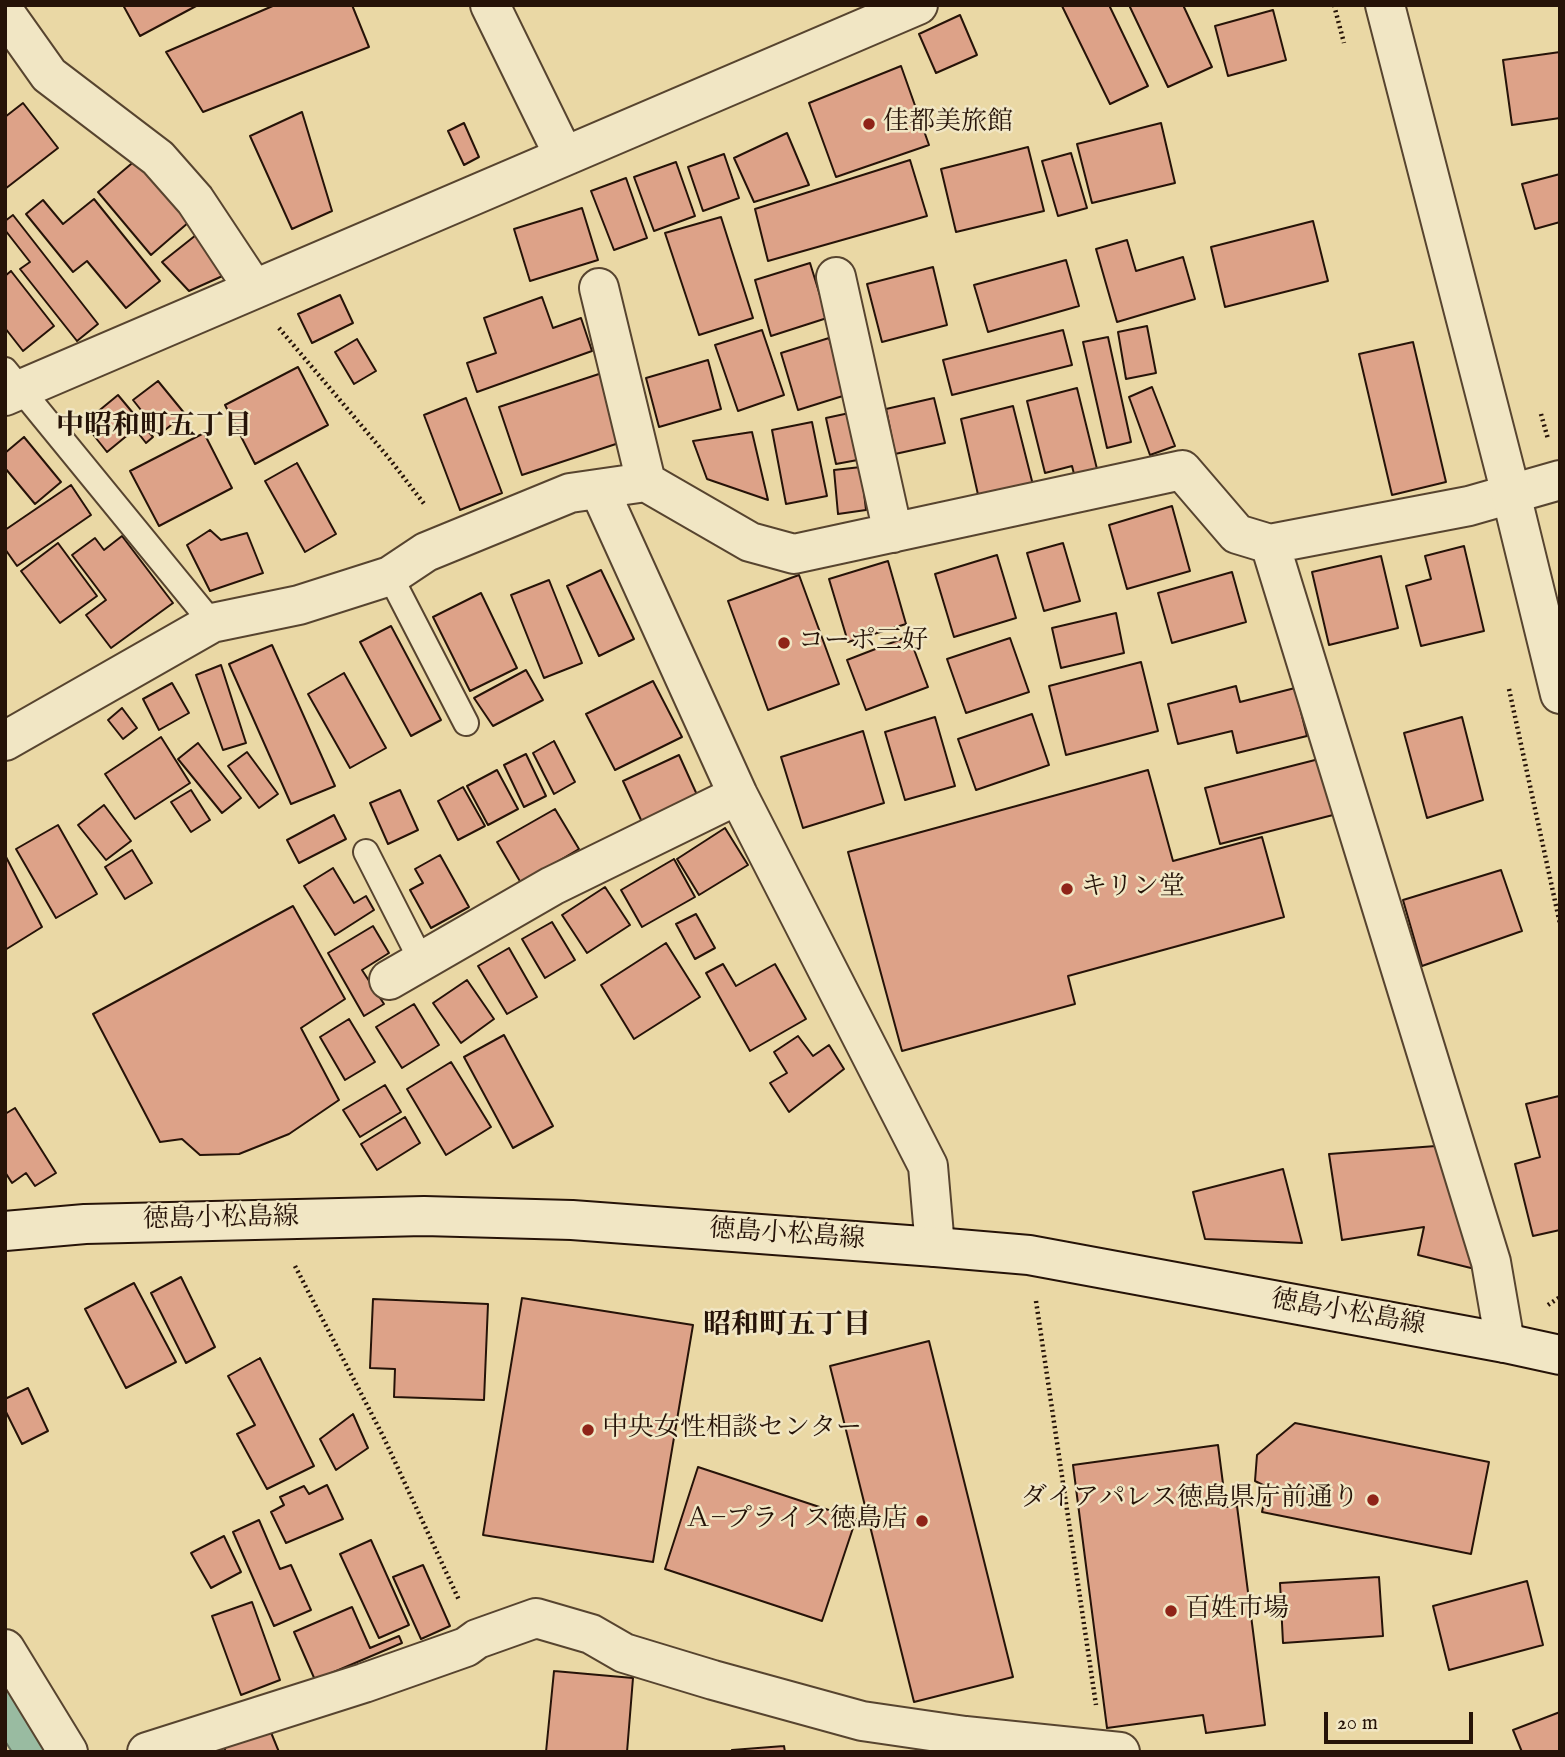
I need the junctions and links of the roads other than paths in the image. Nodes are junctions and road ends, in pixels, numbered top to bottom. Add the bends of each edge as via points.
1 (490, 5) edge
2 (918, 5) edge
3 (1385, 5) edge
4 (5, 13) edge
5 (564, 156) junction
6 (836, 277) dead end
7 (599, 288) dead end
8 (254, 289) junction
9 (10, 385) edge
10 (1560, 480) edge
11 (646, 482) junction
12 (599, 489) junction
13 (1511, 494) junction
14 (893, 533) junction
15 (1270, 544) junction
16 (390, 576) junction
17 (212, 623) junction
18 (1560, 694) edge
19 (466, 723) dead end
20 (6, 739) edge
21 (738, 795) junction
22 (366, 852) dead end
23 (422, 962) junction
24 (388, 980) dead end
25 (5, 1231) edge
26 (935, 1247) junction
27 (1505, 1343) junction
28 (1560, 1355) edge
29 (5, 1649) edge
30 (1112, 1751) edge
31 (68, 1752) edge
32 (147, 1752) edge

1 - 5 street
2 - 5 street
3 - 13 street
4 - 8 street via 49,75 158,158 195,200
5 - 8 street
6 - 14 street
7 - 11 street
8 - 9 street
9 - 17 lane
10 - 13 street
11 - 12 street
11 - 14 street via 750,542 794,554
12 - 16 street via 570,493 426,552
12 - 21 street
13 - 15 street
13 - 18 street
14 - 15 street via 1182,470 1237,534
15 - 27 street via 1490,1262
16 - 17 street via 299,605
16 - 19 lane
17 - 20 street
21 - 23 street via 552,886
21 - 26 street via 928,1166
22 - 23 lane
23 - 24 street
25 - 26 street, 徳島小松島線 via 85,1224 424,1216 572,1220
26 - 27 street, 徳島小松島線 via 1029,1255
27 - 28 street, 徳島小松島線
29 - 31 street
30 - 32 street via 863,1721 624,1653 591,1634 536,1618 364,1683

